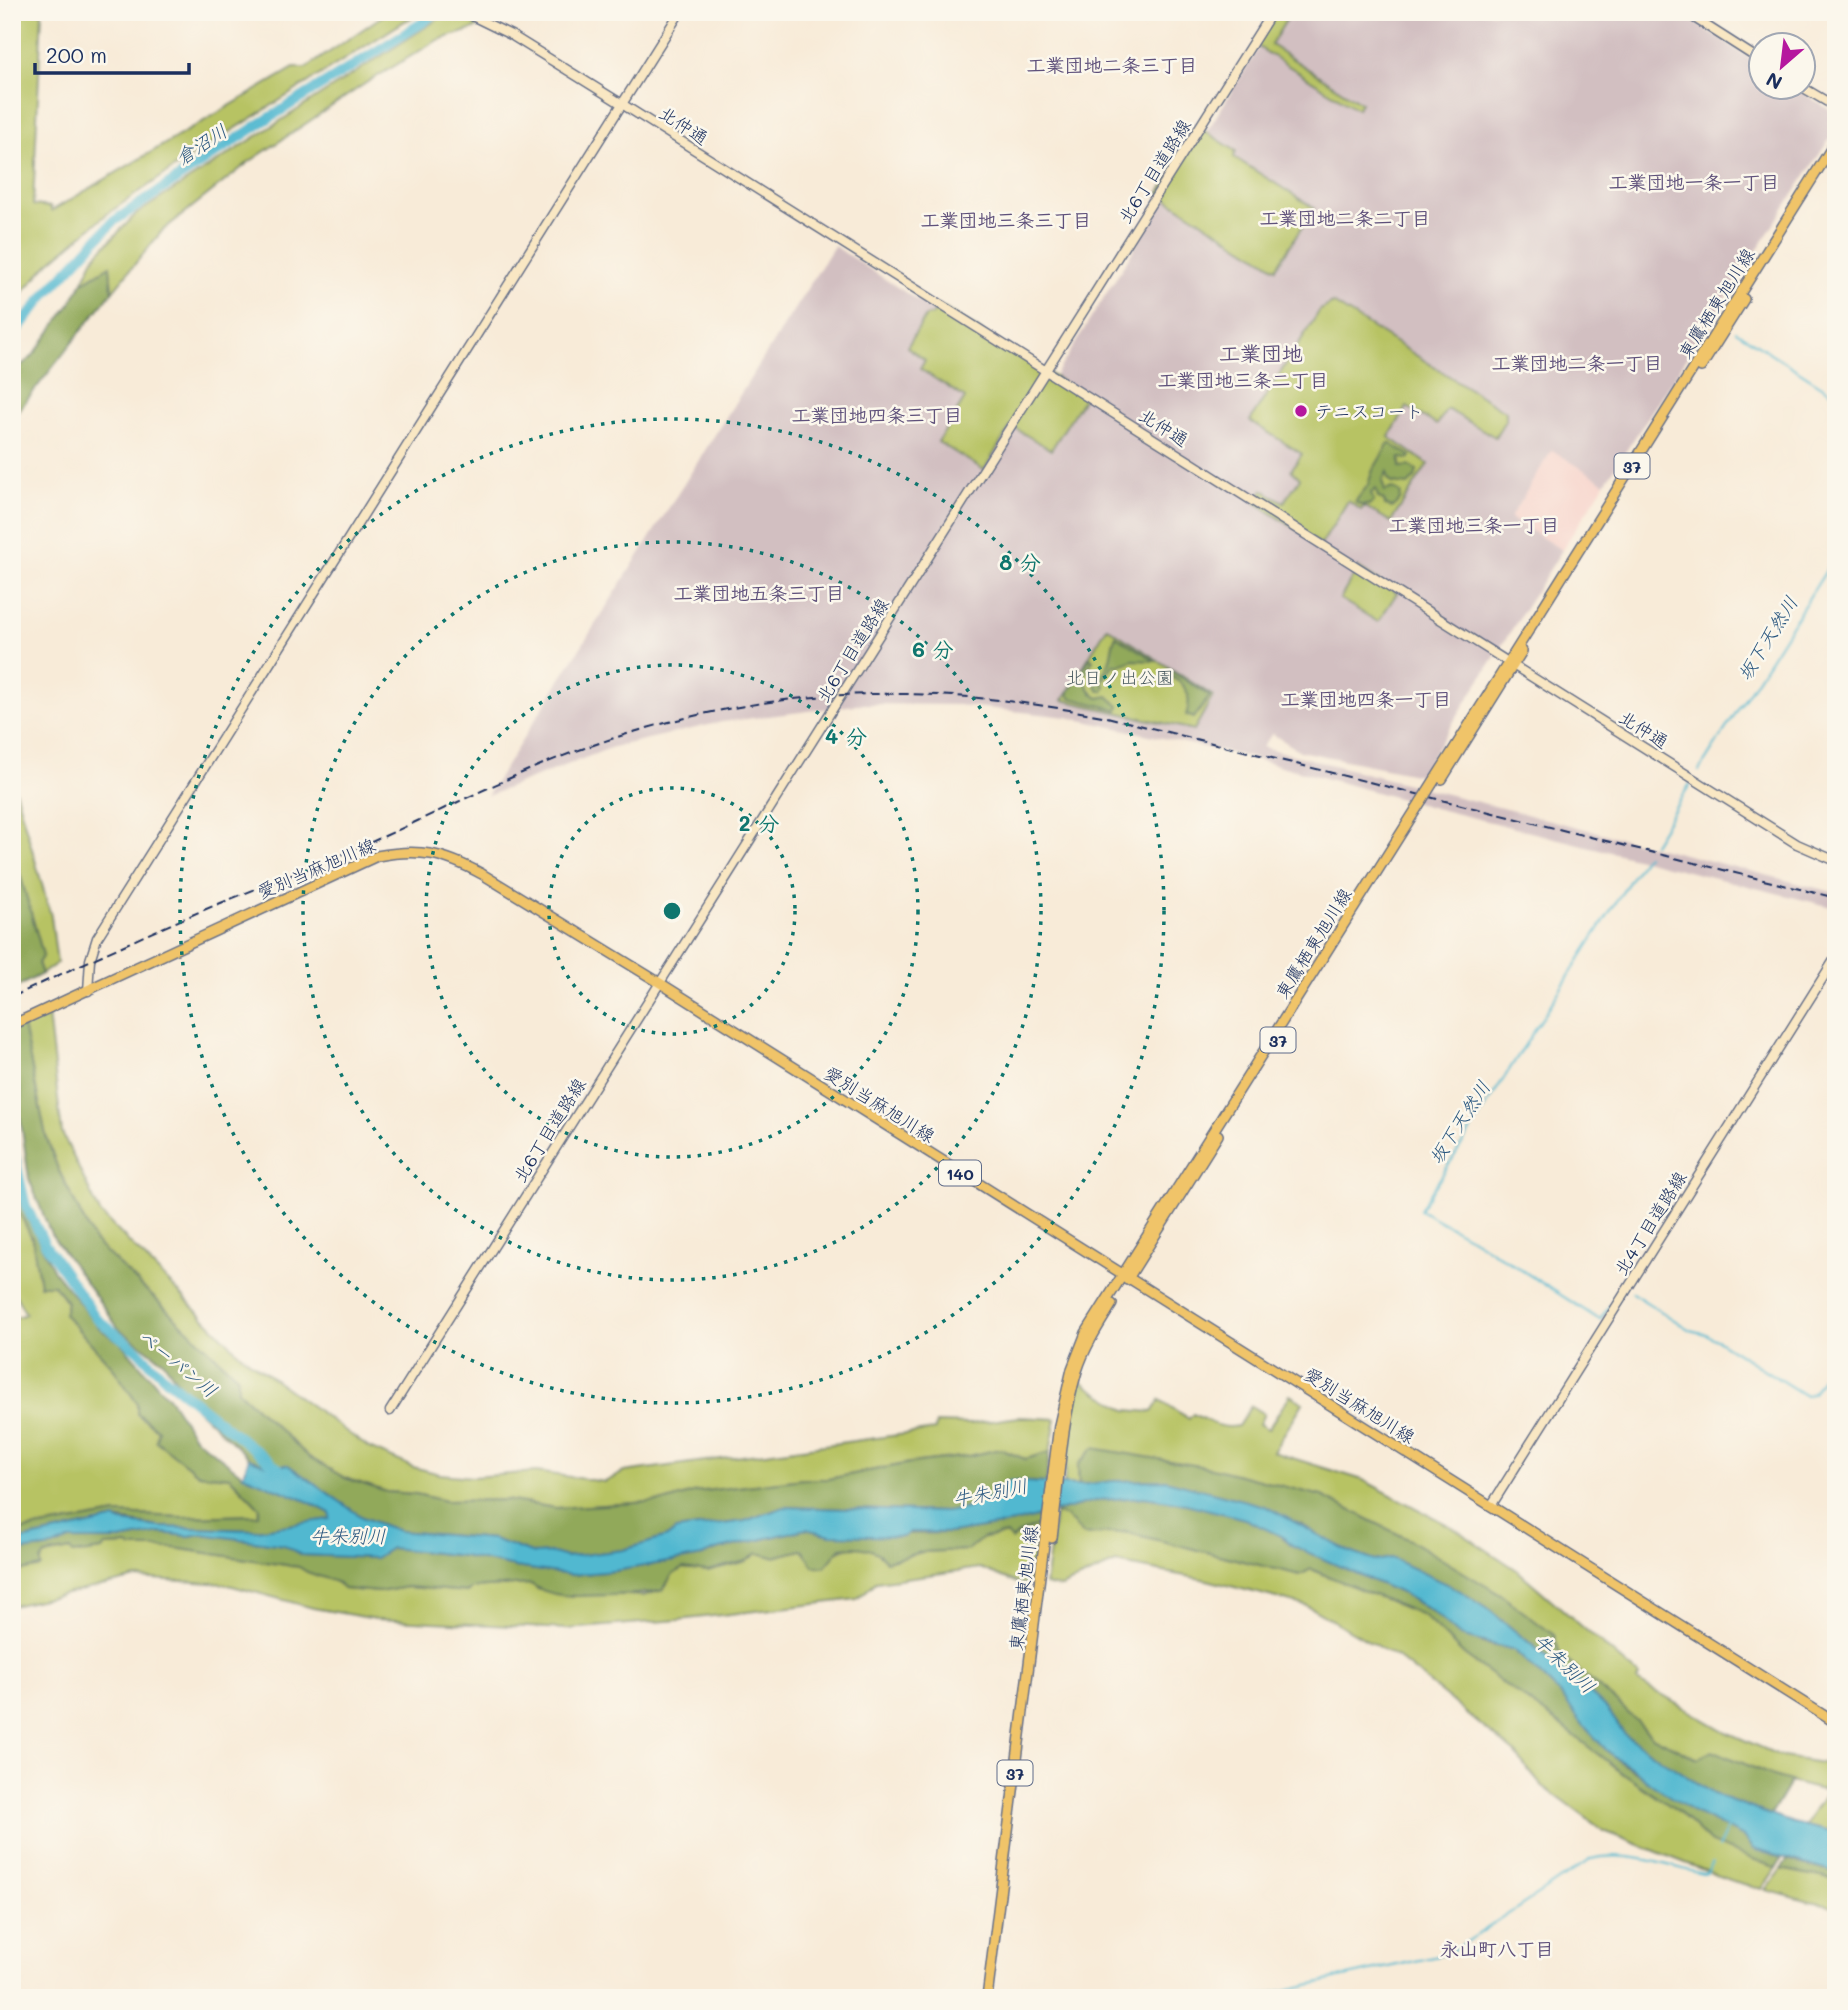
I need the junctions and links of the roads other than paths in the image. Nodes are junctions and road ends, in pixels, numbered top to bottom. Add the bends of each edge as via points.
1 (464, 12) edge
2 (680, 12) edge
3 (1272, 12) edge
4 (1685, 12) edge
5 (1746, 51) edge
6 (1816, 95) edge
7 (622, 104) junction
8 (1836, 107) edge
9 (1836, 141) edge
10 (1836, 152) edge
11 (1046, 372) junction
12 (1511, 664) junction
13 (1836, 861) edge
14 (1836, 957) edge
15 (660, 983) junction
16 (88, 991) junction
17 (12, 1025) edge
18 (1126, 1277) junction
19 (390, 1411) dead end
20 (1491, 1506) junction
21 (1048, 1549) junction
22 (1836, 1723) edge
23 (986, 1998) edge
24 (992, 1998) edge

1 - 7 street, 北仲通 via 511,35
2 - 7 street
3 - 11 street, 北6丁目道路線
4 - 5 street
6 - 8 street
7 - 11 street, 北仲通
7 - 16 street via 97,939
9 - 12 main road, 東鷹栖東旭川線 / 37
10 - 12 main road, 東鷹栖東旭川線 / 37
11 - 12 street, 北仲通
11 - 15 street, 北6丁目道路線
12 - 13 street, 北仲通 via 1797,844
12 - 18 main road, 東鷹栖東旭川線 / 37
14 - 20 street, 北4丁目道路線
15 - 16 main road, 愛別当麻旭川線 / 140 via 453,858 403,851 377,856
15 - 18 main road, 愛別当麻旭川線 / 140
15 - 19 street, 北6丁目道路線
16 - 17 main road, 愛別当麻旭川線 / 140
18 - 20 main road, 愛別当麻旭川線 / 140
18 - 21 main road, 東鷹栖東旭川線 / 37 via 1077,1371 1061,1438
20 - 22 main road, 愛別当麻旭川線 / 140
21 - 23 main road, 東鷹栖東旭川線 / 37
21 - 24 main road, 東鷹栖東旭川線 / 37

